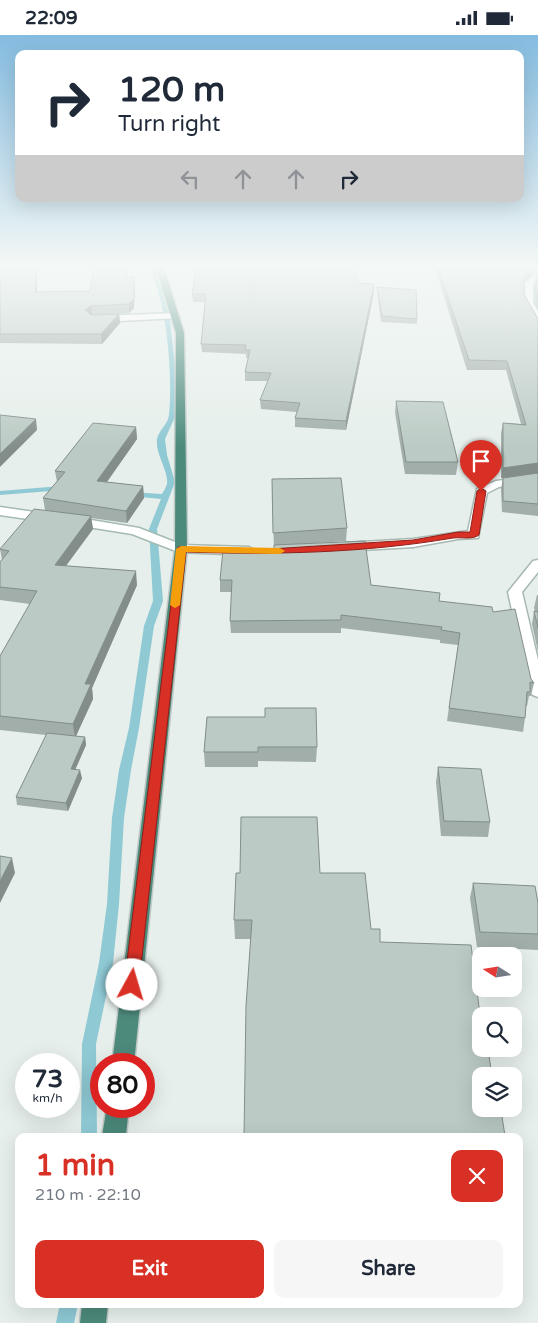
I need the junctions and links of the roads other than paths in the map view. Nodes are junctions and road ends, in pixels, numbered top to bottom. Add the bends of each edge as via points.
1 (179, 328) edge
2 (538, 479) edge
3 (0, 511) edge
4 (328, 548) edge
5 (181, 549) junction
6 (260, 551) edge
7 (538, 564) edge
8 (538, 692) edge
9 (123, 1053) edge
10 (116, 1118) edge
11 (114, 1133) edge
12 (95, 1308) edge
13 (93, 1323) edge

1 - 5 highway
2 - 4 street via 496,484 481,491 474,535 413,543
3 - 5 street via 135,531
5 - 6 street
5 - 9 highway
7 - 8 street via 515,591
10 - 11 highway
12 - 13 highway

